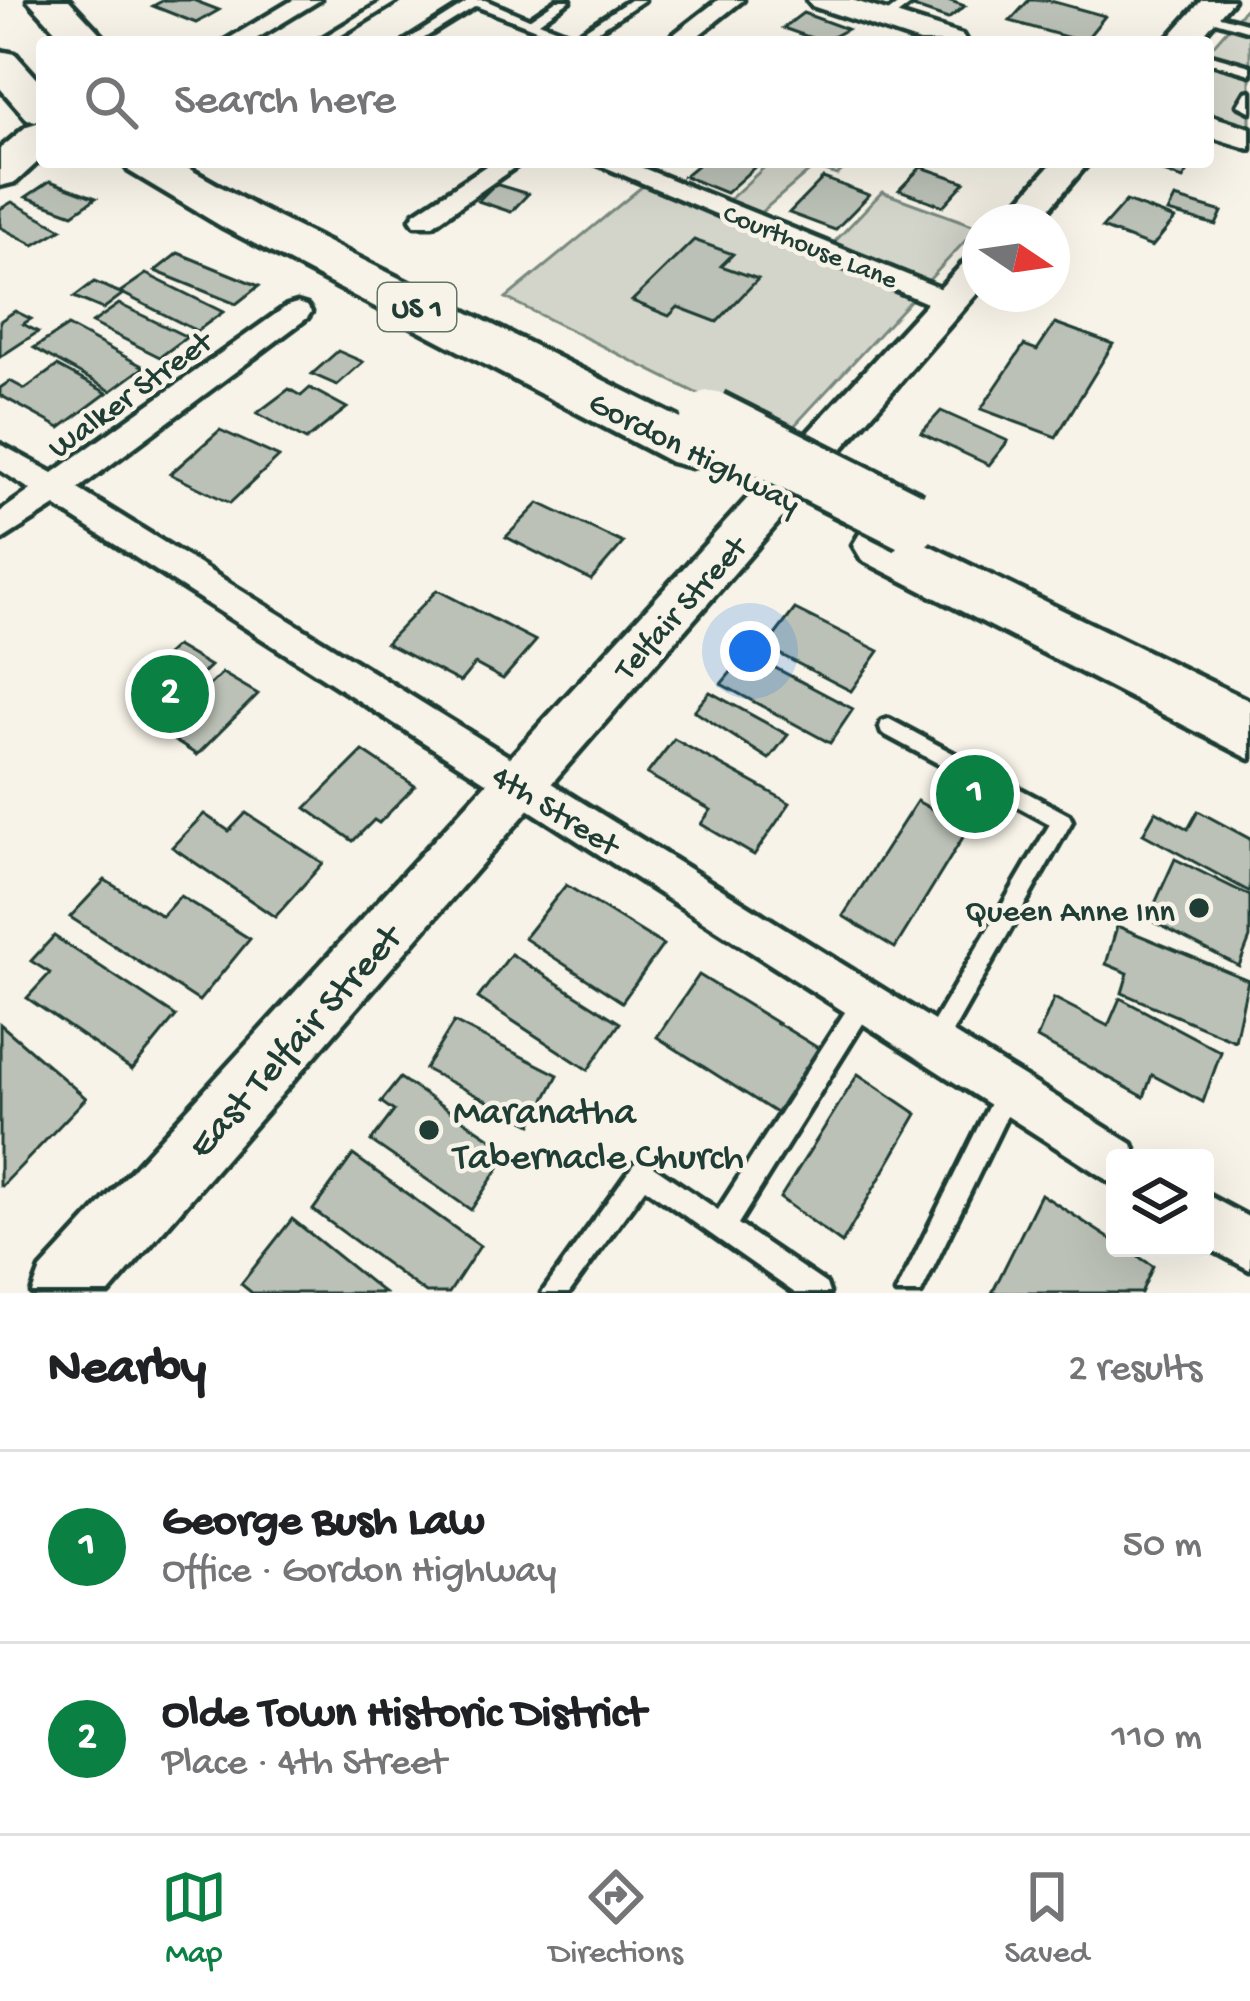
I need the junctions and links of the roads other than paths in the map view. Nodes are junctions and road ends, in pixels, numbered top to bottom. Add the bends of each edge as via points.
1 (47, 0) edge
2 (309, 0) edge
3 (393, 0) edge
4 (565, 0) edge
5 (638, 0) edge
6 (732, 0) edge
7 (822, 0) edge
8 (911, 0) edge
9 (474, 1) edge
10 (1211, 7) edge
11 (884, 20) junction
12 (530, 23) junction
13 (1250, 28) edge
14 (82, 36) edge
15 (245, 36) edge
16 (332, 36) edge
17 (419, 36) edge
18 (565, 36) edge
19 (586, 36) edge
20 (683, 36) edge
21 (933, 36) edge
22 (1185, 36) edge
23 (0, 42) edge
24 (1214, 60) edge
25 (0, 63) edge
26 (1250, 70) edge
27 (36, 80) edge
28 (1250, 95) edge
29 (36, 103) edge
30 (1250, 106) edge
31 (1214, 127) edge
32 (1250, 139) edge
33 (36, 140) edge
34 (36, 163) edge
35 (152, 168) edge
36 (235, 168) edge
37 (500, 168) edge
38 (621, 168) edge
39 (1067, 168) edge
40 (0, 172) edge
41 (1035, 204) edge
42 (424, 220) dead end
43 (962, 287) edge
44 (949, 302) junction
45 (297, 312) dead end
46 (700, 434) junction
47 (0, 455) edge
48 (55, 490) junction
49 (0, 530) edge
50 (897, 533) junction
51 (1250, 688) edge
52 (890, 728) dead end
53 (1250, 732) edge
54 (519, 784) junction
55 (864, 1002) junction
56 (932, 1046) junction
57 (1007, 1093) junction
58 (1106, 1155) edge
59 (1214, 1224) edge
60 (721, 1228) junction
61 (1250, 1246) edge
62 (77, 1289) edge
63 (554, 1293) edge
64 (817, 1293) edge
65 (908, 1293) edge

1 - 14 highway
2 - 15 street
3 - 16 lane
4 - 12 lane
5 - 19 lane
6 - 20 street
7 - 11 street
8 - 11 lane
9 - 12 lane
9 - 17 lane
10 - 13 lane
10 - 22 street
11 - 21 street
12 - 18 lane
23 - 27 highway
24 - 26 lane
25 - 29 highway
28 - 30 lane
31 - 32 street
33 - 40 highway
34 - 40 highway
35 - 46 highway, Gordon Highway / US 1 via 271,233
36 - 46 highway, Gordon Highway / US 1 via 343,237
37 - 42 street
38 - 44 street, Courthouse Lane
39 - 41 street
43 - 44 street, Telfair Street
44 - 54 street, Telfair Street
45 - 48 street, Walker Street
46 - 50 highway, Gordon Highway / US 1
47 - 48 street, 4th Street
48 - 49 street, Walker Street
48 - 54 street, 4th Street
50 - 51 highway, Gordon Highway / US 1
50 - 53 highway, Gordon Highway / US 1
52 - 56 lane via 1062,820
54 - 55 street, 4th Street
54 - 62 street, East Telfair Street
55 - 56 street, 4th Street
55 - 60 lane
56 - 57 street, 4th Street
57 - 58 street, 4th Street
57 - 65 lane
59 - 61 street
60 - 63 lane via 642,1172
60 - 64 lane

